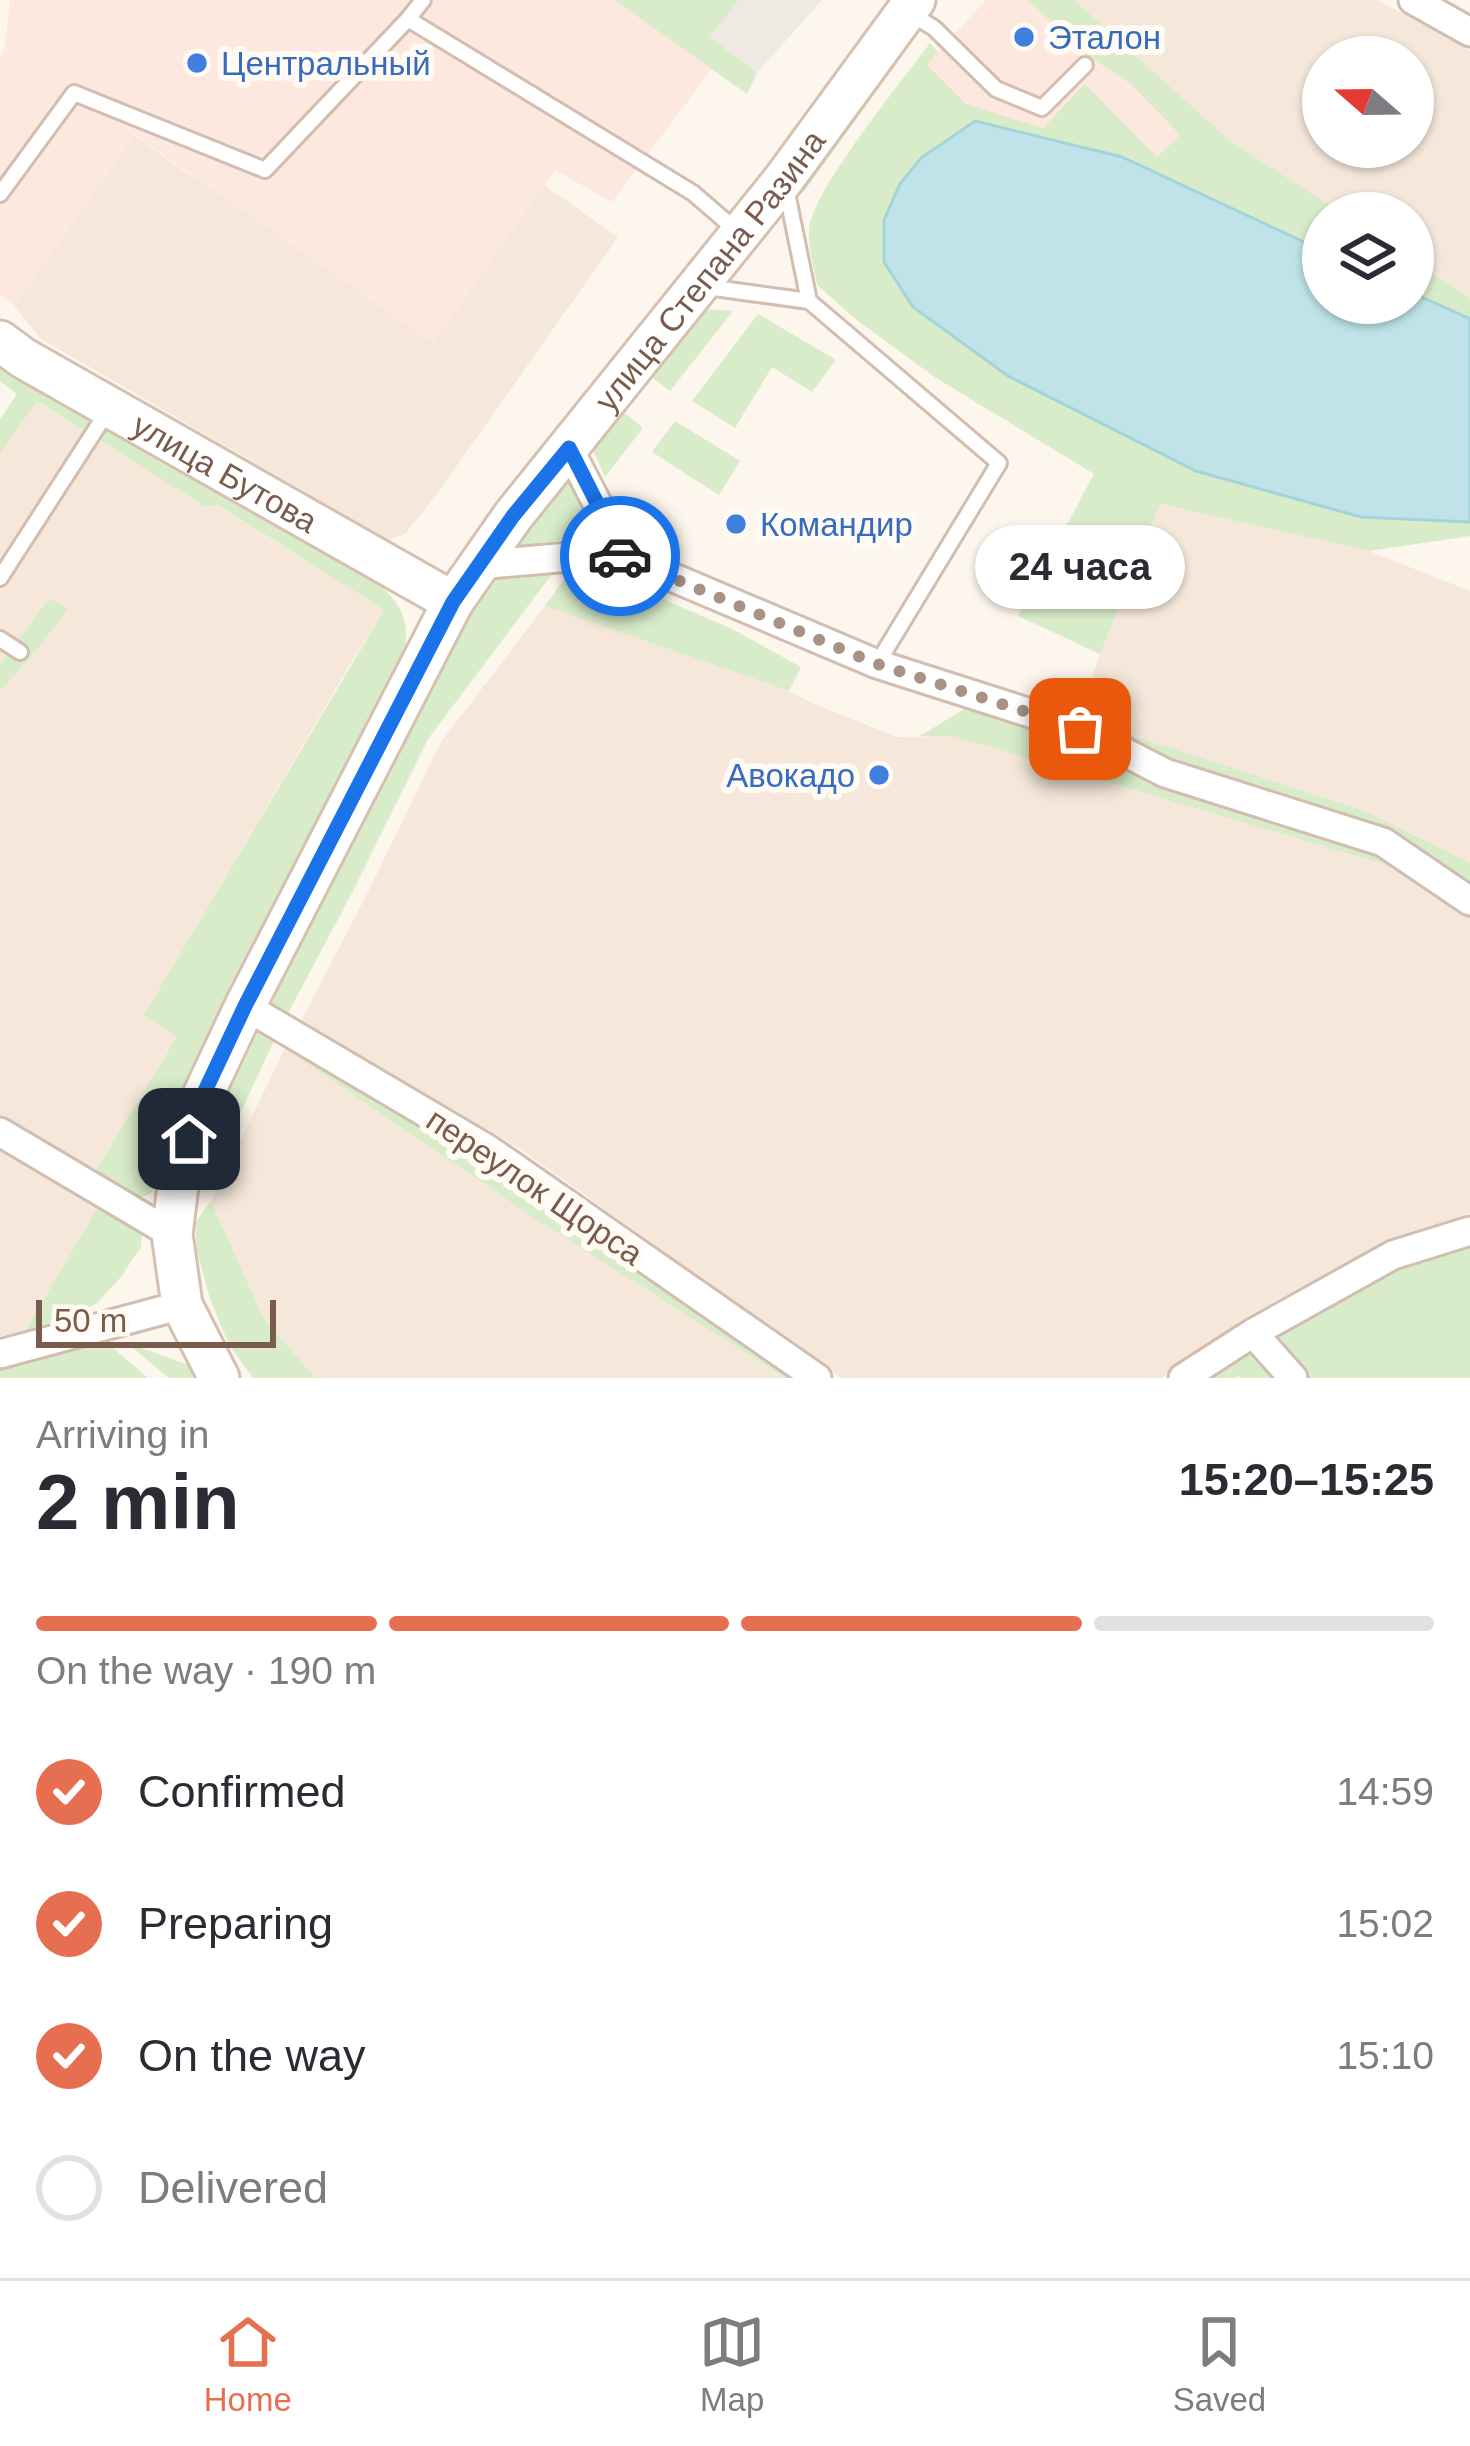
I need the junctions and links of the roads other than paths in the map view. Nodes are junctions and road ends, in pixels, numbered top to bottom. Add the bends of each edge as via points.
1 (423, 0) edge
2 (1413, 0) edge
3 (911, 3) edge
4 (408, 20) junction
5 (1470, 32) edge
6 (1085, 65) dead end
7 (784, 179) junction
8 (0, 194) edge
9 (740, 235) junction
10 (700, 286) junction
11 (808, 301) junction
12 (0, 341) edge
13 (110, 408) junction
14 (569, 448) junction
15 (615, 554) junction
16 (478, 565) junction
17 (0, 578) edge
18 (453, 602) junction
19 (0, 640) edge
20 (20, 652) dead end
21 (877, 664) junction
22 (1470, 901) edge
23 (245, 1006) junction
24 (0, 1132) edge
25 (1470, 1231) edge
26 (172, 1234) junction
27 (182, 1305) junction
28 (1253, 1333) junction
29 (0, 1354) edge
30 (219, 1378) edge
31 (818, 1378) edge
32 (1183, 1378) edge
33 (1293, 1378) edge

1 - 4 lane
2 - 5 street
3 - 6 lane via 996,89 1042,108
3 - 7 main road, улица Степана Разина
4 - 8 lane via 265,170 74,93
4 - 9 lane via 693,193
7 - 9 main road, улица Степана Разина
7 - 11 lane
9 - 10 main road, улица Степана Разина
10 - 11 lane
10 - 14 main road, улица Степана Разина
11 - 21 lane via 999,463
12 - 13 main road, улица Бутова
13 - 17 lane
13 - 18 main road, улица Бутова
14 - 15 street
14 - 16 main road, улица Степана Разина
15 - 16 street
15 - 21 street
16 - 18 main road, улица Степана Разина
18 - 23 main road, улица Степана Разина
19 - 20 lane
21 - 22 street via 1080,729 1166,773 1383,842
23 - 26 main road, улица Степана Разина via 197,1108
23 - 31 street, переулок Щорса via 489,1150
24 - 26 street
25 - 28 street via 1393,1255
26 - 27 main road, улица Степана Разина
27 - 29 street
27 - 30 main road, улица Степана Разина
28 - 32 street
28 - 33 street

